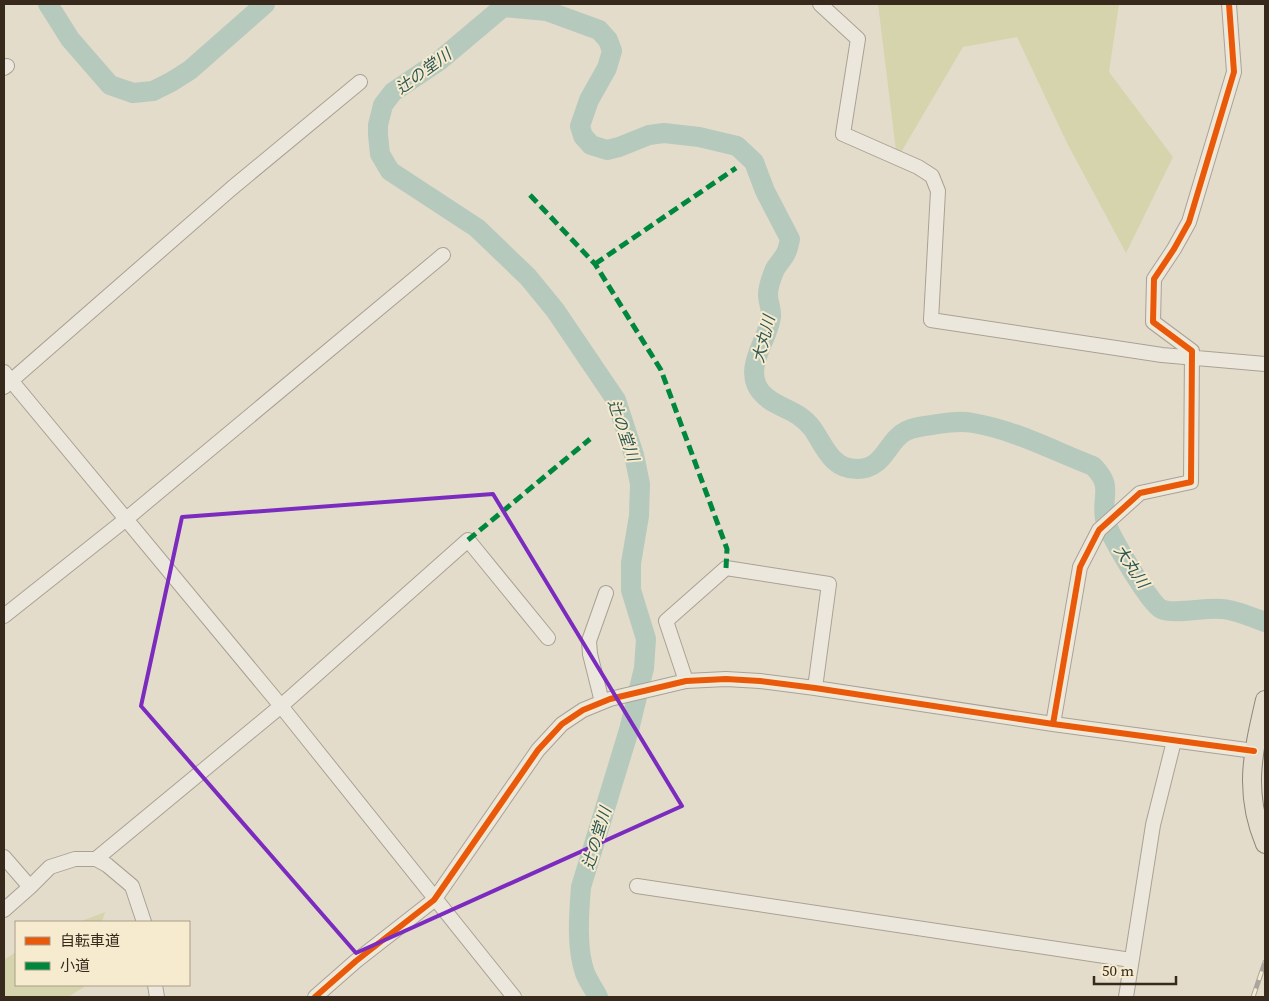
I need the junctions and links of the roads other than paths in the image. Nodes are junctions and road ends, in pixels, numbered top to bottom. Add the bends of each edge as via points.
1 (820, 4) edge
2 (1229, 4) edge
3 (360, 82) dead end
4 (443, 255) dead end
5 (1192, 358) junction
6 (1265, 364) edge
7 (6, 380) edge
8 (125, 520) junction
9 (606, 593) dead end
10 (4, 616) edge
11 (548, 638) dead end
12 (682, 682) junction
13 (815, 688) junction
14 (606, 700) junction
15 (1265, 700) edge
16 (281, 706) junction
17 (1053, 724) junction
18 (1174, 741) junction
19 (1254, 751) junction
20 (1265, 844) edge
21 (4, 857) edge
22 (96, 860) junction
23 (637, 886) dead end
24 (30, 887) junction
25 (434, 900) junction
26 (4, 910) edge
27 (144, 921) edge
28 (1131, 960) junction
29 (314, 997) edge
30 (514, 997) edge
31 (1126, 997) edge

1 - 5 street via 858,39 843,134 918,167 932,176 938,191 931,320
2 - 5 street via 1234,72 1189,222 1154,279 1153,322 1192,351
3 - 7 street
4 - 8 street
5 - 6 street
5 - 17 street via 1191,482 1140,493 1099,530 1080,567
7 - 8 street
8 - 10 street
8 - 16 street
9 - 14 street via 589,641 590,654
11 - 16 street via 468,540
12 - 13 street via 726,679
12 - 13 street via 666,621 726,568 829,584
12 - 14 street
13 - 17 street
14 - 25 street via 562,724 538,750
15 - 19 main road
16 - 22 street
16 - 25 street
17 - 18 street
18 - 19 street
18 - 28 street via 1153,825
19 - 20 main road via 1253,802
21 - 24 street
22 - 24 street via 75,859 50,867
22 - 27 street via 132,886
23 - 28 street
24 - 26 street
25 - 29 street
25 - 30 street
28 - 31 street

